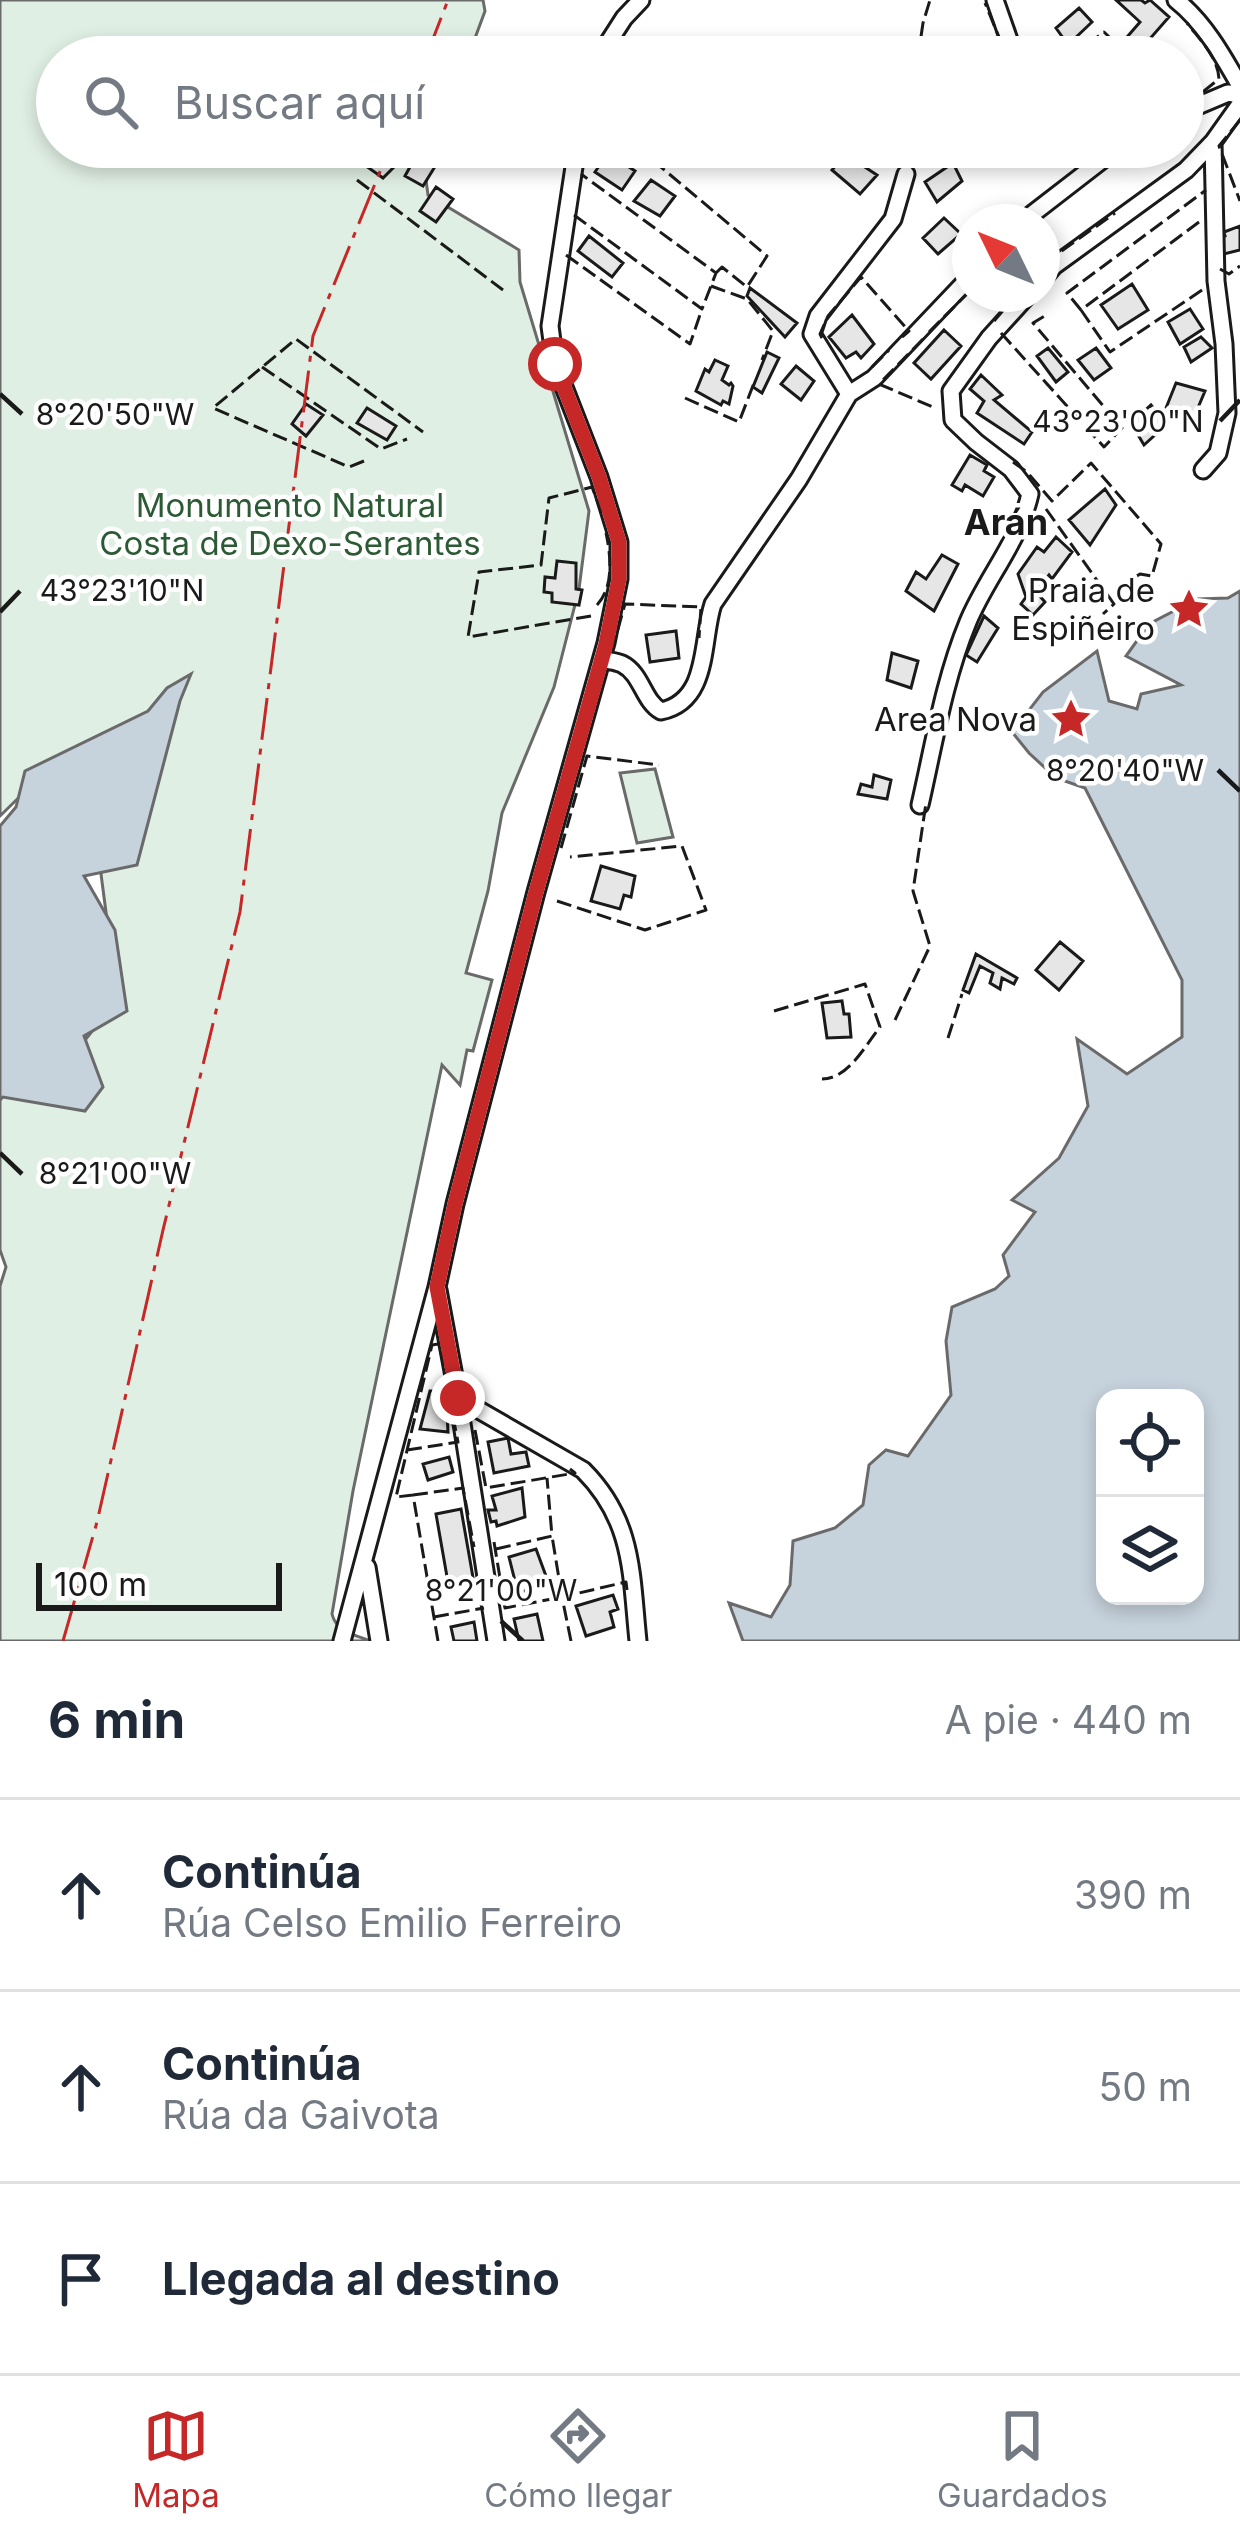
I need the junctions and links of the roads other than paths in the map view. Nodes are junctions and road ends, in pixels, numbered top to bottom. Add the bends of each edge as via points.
1 (640, 0) edge
2 (995, 0) edge
3 (1176, 0) edge
4 (612, 36) edge
5 (1008, 36) edge
6 (1240, 91) edge
7 (1204, 103) edge
8 (1240, 104) edge
9 (1213, 142) junction
10 (1204, 151) edge
11 (574, 168) edge
12 (1091, 168) edge
13 (1188, 168) edge
14 (906, 174) dead end
15 (1045, 204) edge
16 (1060, 262) edge
17 (952, 297) edge
18 (1013, 312) edge
19 (849, 394) junction
20 (1203, 470) dead end
21 (602, 659) junction
22 (920, 806) dead end
23 (437, 1287) junction
24 (458, 1398) junction
25 (366, 1558) junction
26 (343, 1641) edge
27 (379, 1641) edge
28 (496, 1641) edge
29 (638, 1641) edge

1 - 4 street
2 - 5 street
3 - 6 street via 1221,52
6 - 7 street
8 - 9 street
9 - 10 street
9 - 20 street via 1227,412 1218,453
11 - 21 street via 550,326 555,364 619,542
12 - 15 street
13 - 16 street
14 - 19 street via 893,219 812,334
17 - 19 street
18 - 22 street via 952,391 953,420 1030,494 953,660
19 - 21 street via 713,604 687,698 661,711 623,664
21 - 23 street
23 - 24 street
23 - 25 street
24 - 28 street
24 - 29 street via 594,1481 617,1515 629,1554
25 - 26 street
25 - 27 street

